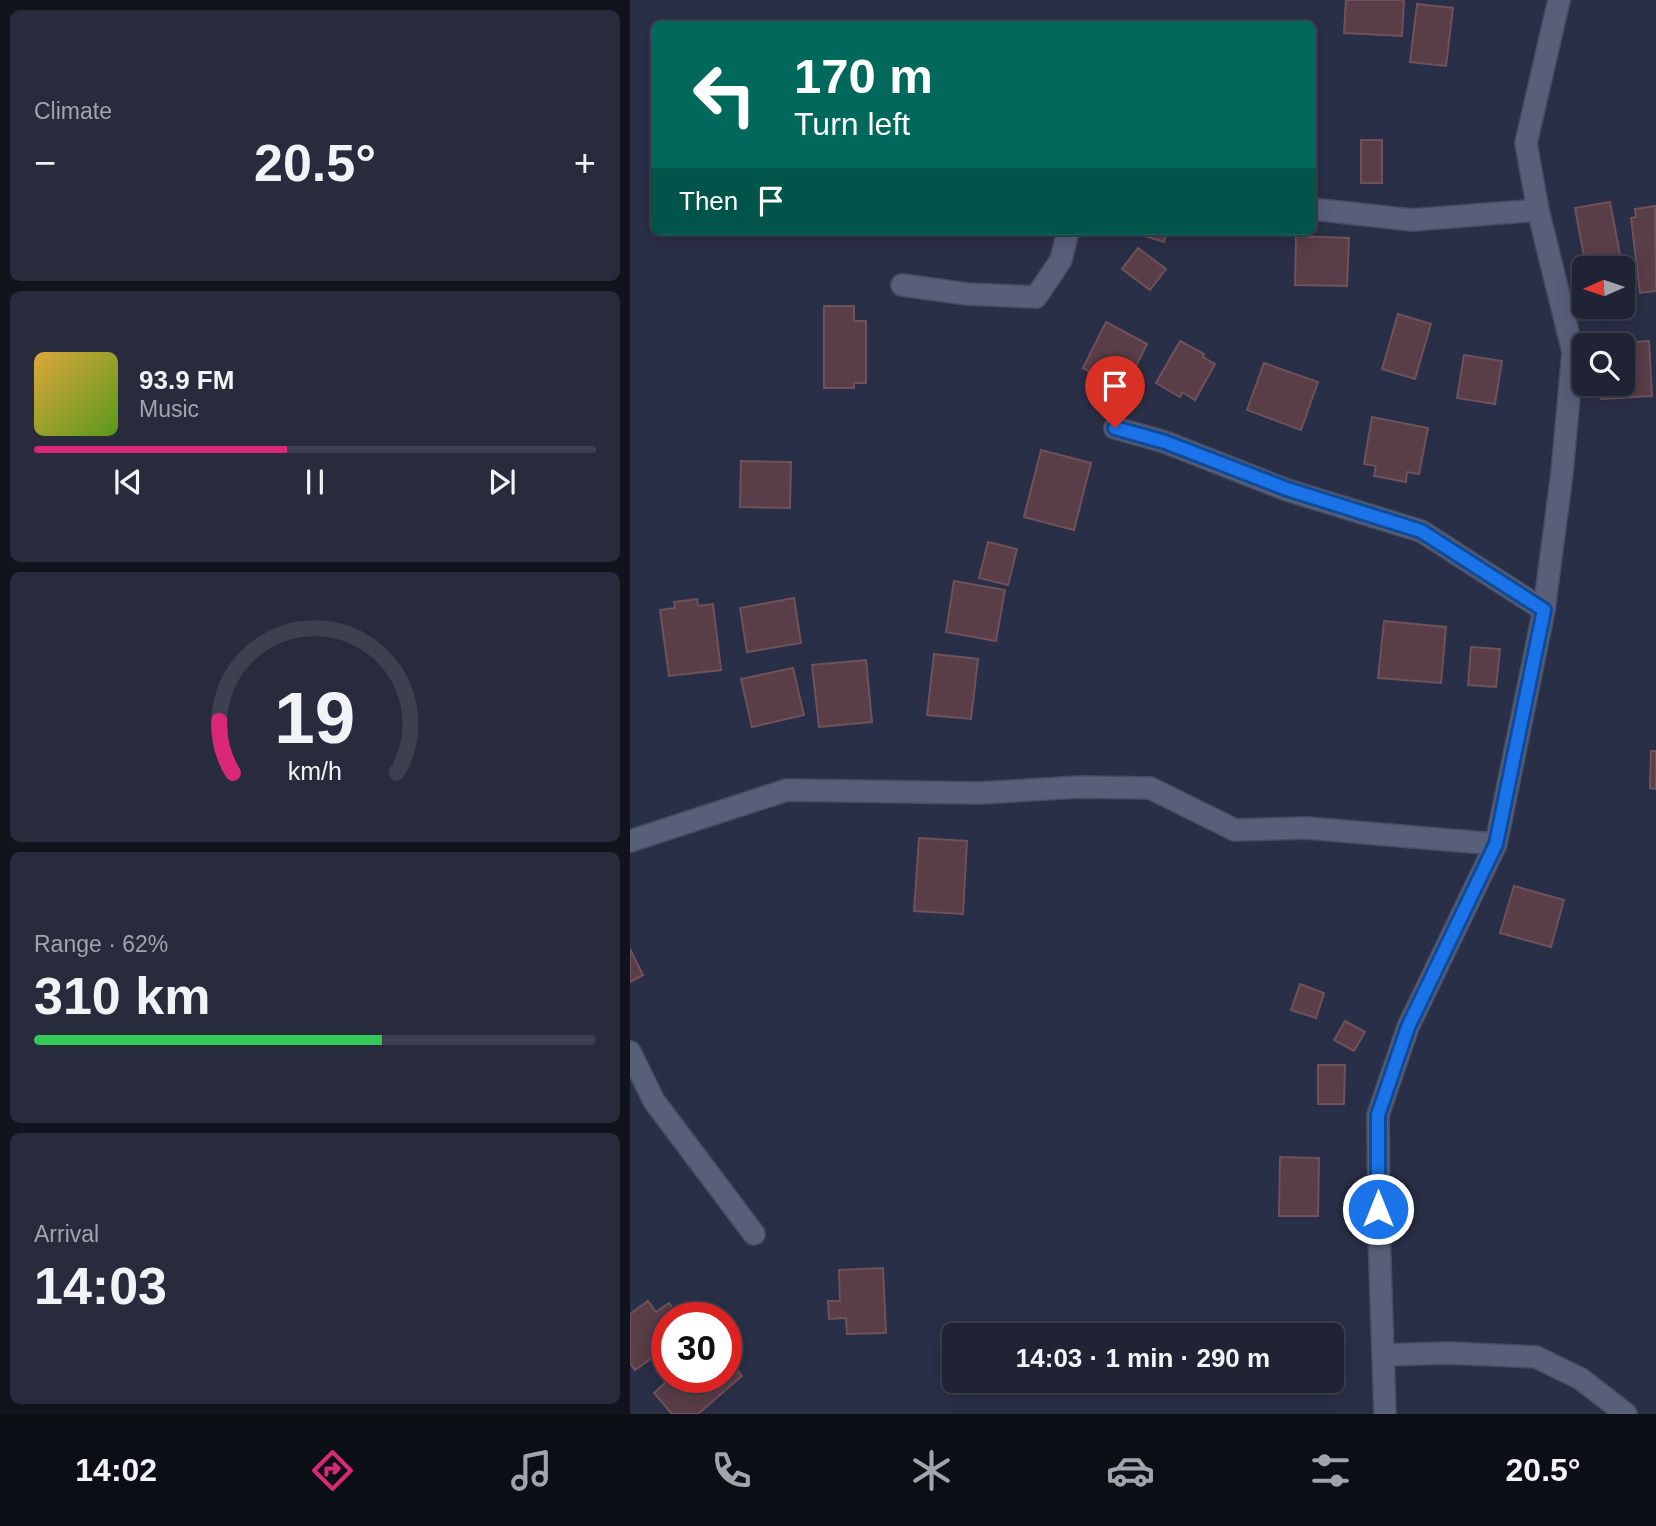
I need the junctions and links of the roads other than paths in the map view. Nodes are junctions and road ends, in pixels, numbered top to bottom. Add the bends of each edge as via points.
1 (1559, 0) edge
2 (1316, 209) edge
3 (1538, 210) junction
4 (1067, 235) edge
5 (902, 285) dead end
6 (1115, 428) dead end
7 (1544, 610) junction
8 (630, 841) edge
9 (1496, 844) junction
10 (630, 1052) edge
11 (754, 1234) dead end
12 (1384, 1355) junction
13 (1385, 1414) edge
14 (1626, 1414) edge

1 - 3 street via 1526,143
2 - 3 street via 1412,220
3 - 7 street via 1573,352
4 - 5 street via 1061,260 1036,297
6 - 7 street via 1421,531
7 - 9 street
8 - 9 street via 787,790 979,793 1080,787 1150,788 1235,830 1307,828
9 - 12 street via 1408,1027 1378,1115
10 - 11 street via 654,1101
12 - 13 street
12 - 14 street via 1536,1357 1581,1379

